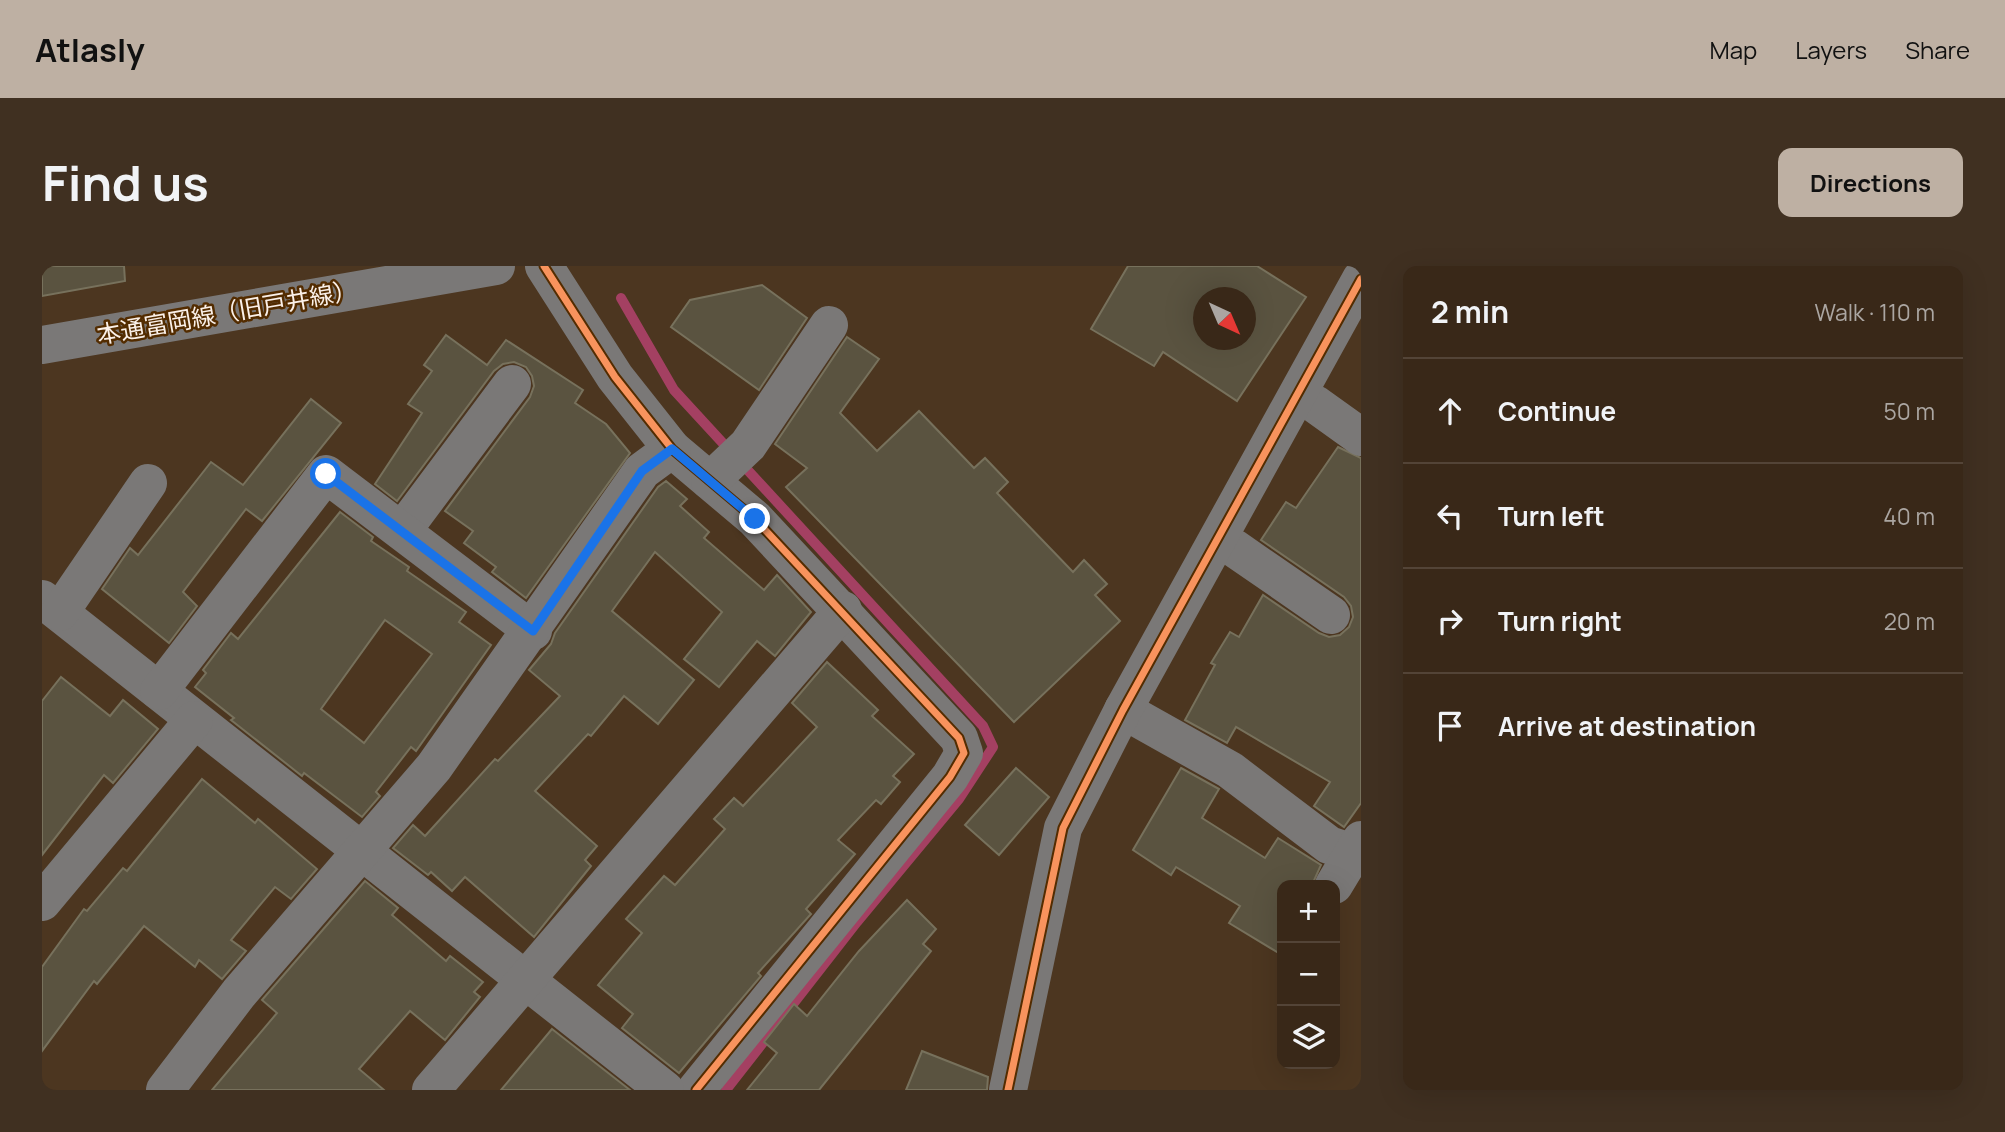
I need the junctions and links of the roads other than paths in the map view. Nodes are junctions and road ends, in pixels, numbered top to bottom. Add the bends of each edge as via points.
1 (496, 266) edge
2 (544, 266) edge
3 (1361, 279) edge
4 (829, 325) dead end
5 (42, 345) edge
6 (512, 383) dead end
7 (1315, 404) dead end
8 (1361, 437) edge
9 (672, 449) junction
10 (714, 476) junction
11 (148, 483) dead end
12 (402, 531) junction
13 (1234, 548) dead end
14 (51, 606) edge
15 (843, 610) junction
16 (1331, 615) dead end
17 (533, 631) junction
18 (159, 691) junction
19 (1123, 710) junction
20 (194, 720) junction
21 (1357, 846) edge
22 (364, 850) junction
23 (1337, 880) edge
24 (42, 902) edge
25 (528, 979) junction
26 (165, 1090) edge
27 (432, 1090) edge
28 (665, 1090) edge
29 (696, 1090) edge
30 (1008, 1090) edge

1 - 5 street, 本通富岡線（旧戸井線）
2 - 9 street via 615,377
3 - 19 street
4 - 10 street via 748,445
6 - 12 street
7 - 8 street
9 - 10 street
9 - 17 street via 642,471
10 - 15 street
11 - 14 street
12 - 17 street
12 - 18 street via 326,474
13 - 16 street
14 - 18 street
15 - 25 street
15 - 29 street via 959,738 964,753
17 - 22 street via 434,767
18 - 20 street
19 - 21 street via 1230,771 1329,845
19 - 30 street via 1063,828
20 - 22 street
20 - 24 street
21 - 23 street
22 - 25 street
22 - 26 street via 239,993
25 - 27 street
25 - 28 street

